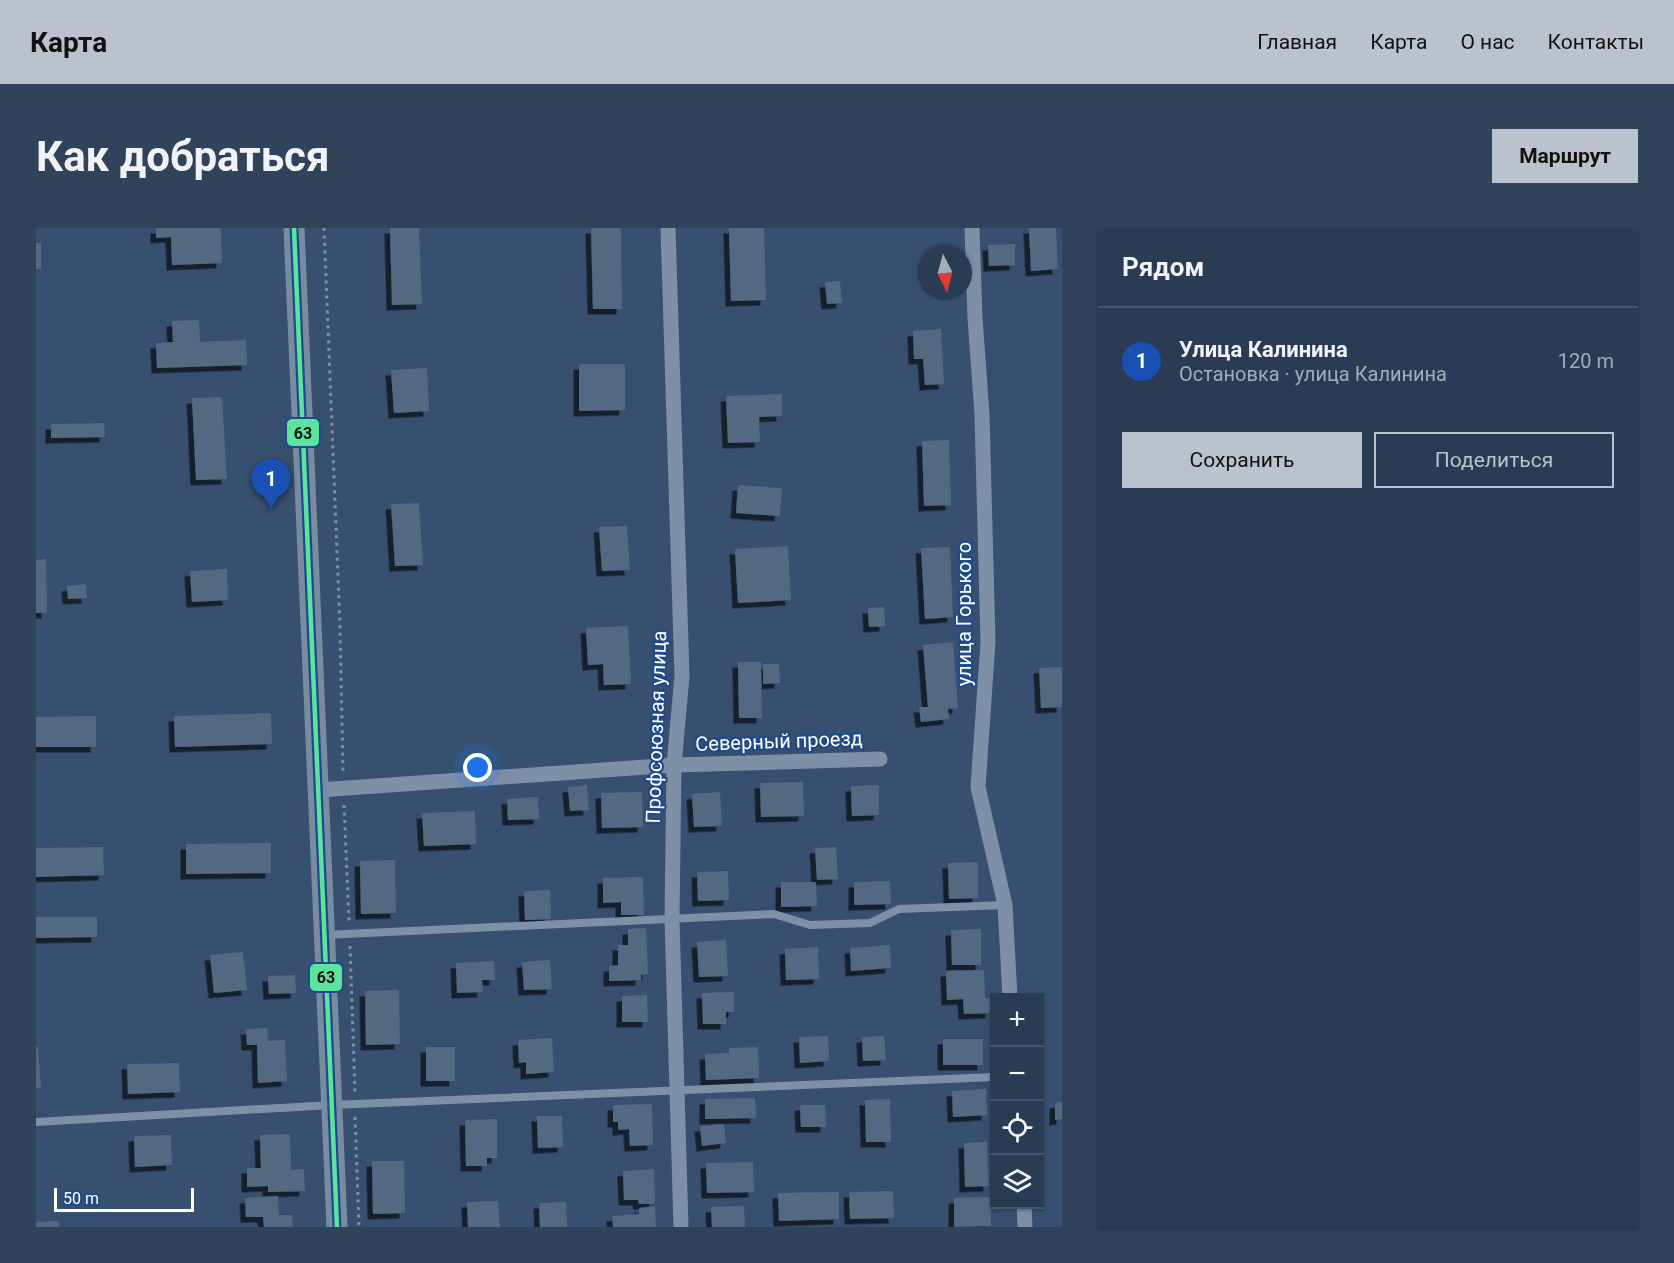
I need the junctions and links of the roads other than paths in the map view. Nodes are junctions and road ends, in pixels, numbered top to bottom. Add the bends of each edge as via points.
1 (294, 228) edge
2 (668, 228) edge
3 (972, 228) edge
4 (880, 759) dead end
5 (674, 765) junction
6 (319, 790) junction
7 (1005, 905) junction
8 (672, 919) junction
9 (325, 935) junction
10 (1010, 993) edge
11 (990, 1077) edge
12 (677, 1090) junction
13 (332, 1105) junction
14 (36, 1122) edge
15 (1024, 1209) edge
16 (337, 1227) edge
17 (681, 1227) edge
18 (1025, 1227) edge

1 - 6 main road
2 - 5 street, Профсоюзная улица via 682,676
3 - 7 street, улица Горького via 988,642 978,787
4 - 5 street, Северный проезд
5 - 6 street, Северный проезд
5 - 8 street, Профсоюзная улица
6 - 9 main road
7 - 8 lane via 899,909 870,922 810,925 774,914
7 - 10 street, улица Горького
8 - 9 lane
8 - 12 street, Профсоюзная улица
9 - 13 main road
11 - 12 lane
12 - 13 lane
12 - 17 street, Профсоюзная улица
13 - 14 lane
13 - 16 main road
15 - 18 street

